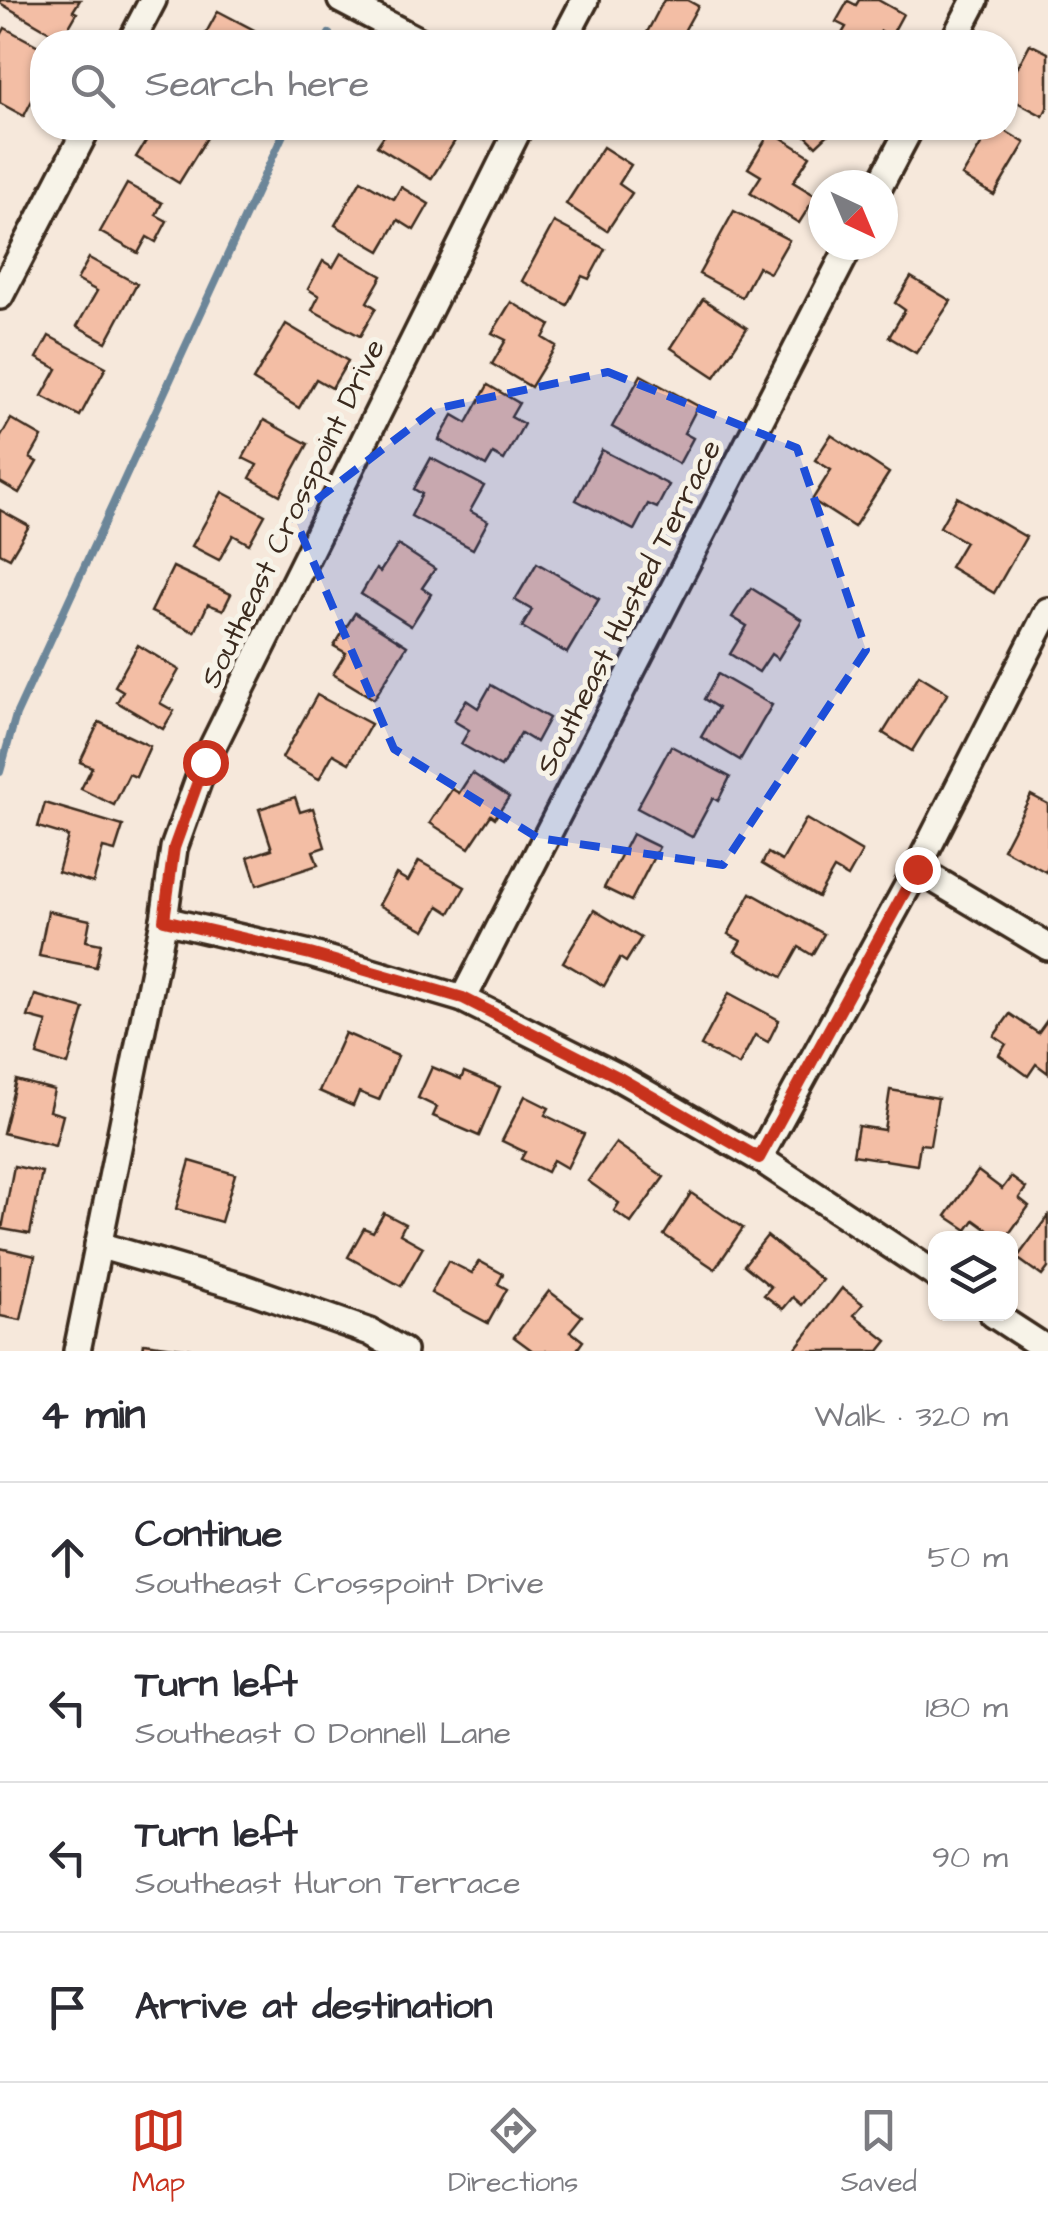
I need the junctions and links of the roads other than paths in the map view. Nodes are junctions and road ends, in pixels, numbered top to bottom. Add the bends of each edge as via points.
1 (153, 0) edge
2 (341, 0) edge
3 (585, 0) edge
4 (975, 0) edge
5 (137, 30) edge
6 (398, 30) edge
7 (569, 30) edge
8 (960, 30) edge
9 (81, 140) edge
10 (513, 140) edge
11 (904, 140) edge
12 (888, 170) edge
13 (842, 260) edge
14 (0, 296) edge
15 (1048, 611) edge
16 (917, 869) junction
17 (164, 920) junction
18 (1048, 947) edge
19 (463, 998) junction
20 (759, 1158) junction
21 (98, 1244) junction
22 (928, 1270) edge
23 (1004, 1321) edge
24 (1048, 1350) edge
25 (77, 1351) edge
26 (403, 1351) edge

1 - 5 street
2 - 6 street
3 - 7 street
4 - 8 street
9 - 14 street
10 - 17 street, Southeast Crosspoint Drive via 205,762 174,848
11 - 12 street
13 - 19 street, Southeast Husted Terrace
15 - 16 street
16 - 18 street
16 - 20 street
17 - 19 street
17 - 21 street, Southeast Crosspoint Drive
19 - 20 street
20 - 22 street
21 - 25 street, Southeast Crosspoint Drive
21 - 26 street via 242,1287 370,1332
23 - 24 street

